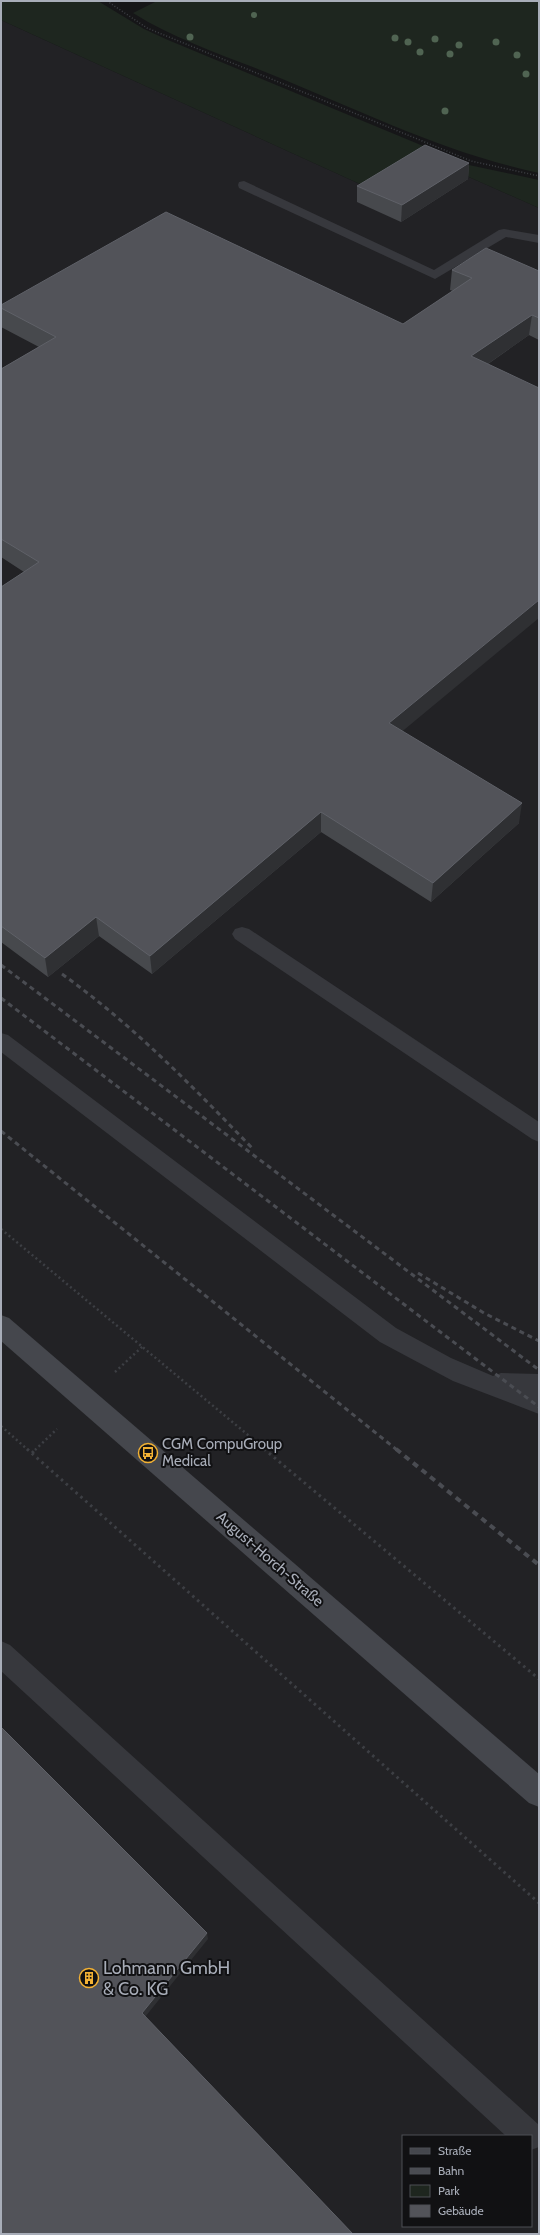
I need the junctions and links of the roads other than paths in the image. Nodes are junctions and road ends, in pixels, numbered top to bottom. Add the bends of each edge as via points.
1 (244, 185) dead end
2 (539, 239) edge
3 (242, 934) dead end
4 (1, 1041) edge
5 (539, 1133) edge
6 (1, 1326) edge
7 (482, 1383) junction
8 (539, 1385) edge
9 (539, 1403) edge
10 (1, 1654) edge
11 (539, 1793) edge
12 (527, 2135) edge

1 - 2 lane via 435,275 504,232
3 - 5 lane
4 - 7 lane via 388,1335 442,1365
6 - 11 main road, August-Horch-Straße
7 - 8 lane
7 - 9 lane
10 - 12 lane

